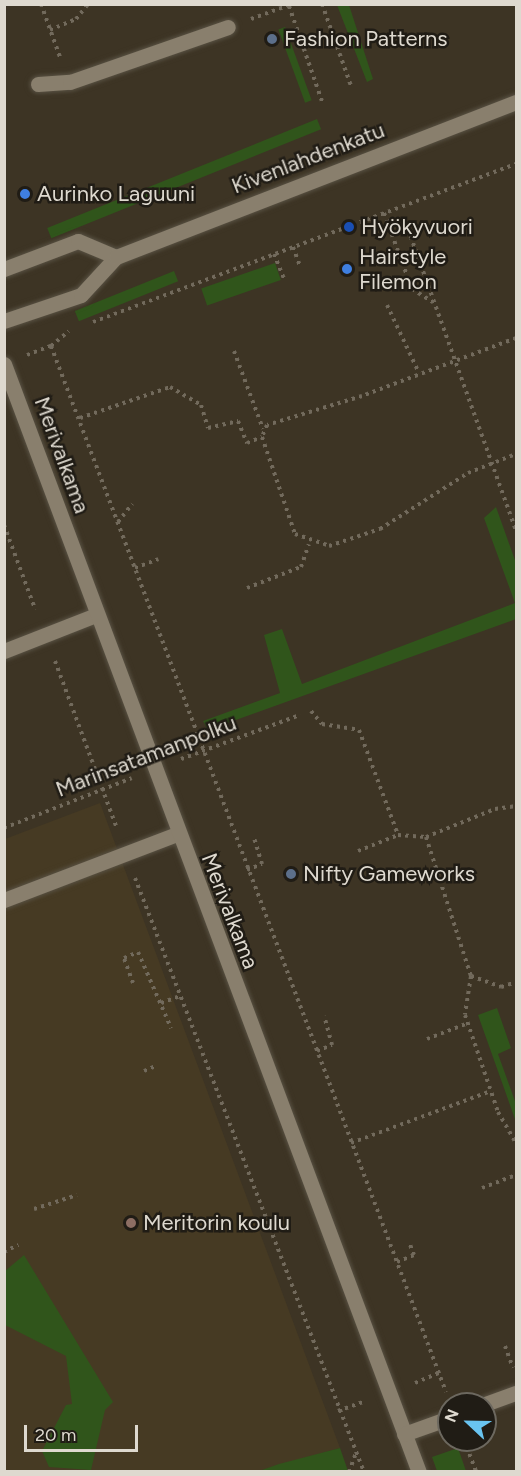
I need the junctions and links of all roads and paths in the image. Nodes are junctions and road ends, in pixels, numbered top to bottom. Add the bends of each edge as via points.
1 (41, 4) edge
2 (88, 4) edge
3 (322, 4) edge
4 (290, 5) edge
5 (228, 27) joint
6 (50, 30) junction
7 (70, 82) junction
8 (38, 84) dead end
9 (351, 86) dead end
10 (516, 102) edge
11 (323, 104) dead end
12 (516, 164) edge
13 (384, 213) junction
14 (408, 229) dead end
15 (293, 247) junction
16 (274, 254) junction
17 (116, 257) junction
18 (300, 266) dead end
19 (4, 269) edge
20 (284, 279) dead end
21 (434, 303) junction
22 (387, 305) dead end
23 (4, 321) edge
24 (83, 326) dead end
25 (72, 330) dead end
26 (516, 338) edge
27 (51, 346) junction
28 (40, 350) dead end
29 (234, 351) dead end
30 (454, 359) junction
31 (4, 364) edge
32 (419, 373) junction
33 (80, 418) junction
34 (263, 429) junction
35 (262, 437) junction
36 (516, 454) edge
37 (492, 463) junction
38 (132, 504) dead end
39 (118, 522) junction
40 (516, 530) edge
41 (309, 543) junction
42 (158, 559) dead end
43 (135, 568) junction
44 (247, 588) dead end
45 (96, 615) junction
46 (4, 651) edge
47 (311, 711) dead end
48 (300, 715) dead end
49 (201, 752) junction
50 (152, 770) junction
51 (102, 790) junction
52 (516, 806) edge
53 (4, 828) edge
54 (177, 834) junction
55 (398, 835) junction
56 (426, 837) junction
57 (254, 838) dead end
58 (358, 851) dead end
59 (126, 853) junction
60 (247, 870) junction
61 (4, 900) edge
62 (471, 976) junction
63 (516, 982) edge
64 (133, 983) dead end
65 (180, 996) junction
66 (161, 1004) junction
67 (324, 1017) dead end
68 (468, 1023) junction
69 (171, 1028) dead end
70 (427, 1039) dead end
71 (317, 1051) junction
72 (156, 1066) dead end
73 (144, 1071) dead end
74 (491, 1091) junction
75 (351, 1143) junction
76 (516, 1143) edge
77 (516, 1175) edge
78 (482, 1188) dead end
79 (76, 1195) dead end
80 (34, 1209) dead end
81 (409, 1242) dead end
82 (18, 1245) dead end
83 (4, 1252) edge
84 (397, 1262) junction
85 (505, 1346) dead end
86 (516, 1377) edge
87 (446, 1392) edge
88 (516, 1393) edge
89 (497, 1400) edge
90 (437, 1422) edge
91 (404, 1434) junction
92 (468, 1452) edge
93 (356, 1453) junction
94 (349, 1472) edge
95 (364, 1472) edge
96 (418, 1472) edge
97 (476, 1472) edge

1 - 6 path
2 - 6 path via 76,19
3 - 9 path
4 - 5 path
4 - 11 path
5 - 7 street
6 - 7 path
7 - 8 street
10 - 17 street, Kivenlahdenkatu
12 - 13 path
13 - 15 path
13 - 21 path via 412,289
14 - 21 path
15 - 16 path
15 - 18 path
16 - 20 path
16 - 24 path
17 - 19 street via 78,241
17 - 23 street, Kivenlahdenkatu via 81,295
21 - 30 path
22 - 32 path
25 - 27 path
26 - 30 path
27 - 28 path
27 - 33 path
29 - 34 path
30 - 32 path
30 - 37 path
31 - 45 street, Merivalkama
32 - 34 path
33 - 35 path via 170,387 201,405 208,428 238,421 247,443
33 - 39 path
34 - 35 path
35 - 41 path via 295,534
36 - 37 path
37 - 40 path
37 - 41 path via 380,529 330,546
38 - 39 path
39 - 43 path
41 - 44 path via 301,567
42 - 43 path
43 - 49 path
45 - 46 street
45 - 50 street, Merivalkama
47 - 55 path via 322,723 359,730
48 - 49 path, Marinsatamanpolku
49 - 50 path, Marinsatamanpolku
49 - 60 path
50 - 51 path, Marinsatamanpolku
50 - 54 street, Merivalkama
51 - 53 path, Marinsatamanpolku
51 - 59 path
52 - 56 path via 495,809
54 - 59 street
54 - 91 street, Merivalkama
55 - 56 path
55 - 58 path
56 - 62 path
57 - 60 path via 262,864
59 - 61 street
59 - 65 path
60 - 71 path
62 - 63 path via 501,987
62 - 68 path
64 - 66 path via 124,958 138,952
65 - 66 path
65 - 93 path
66 - 69 path
67 - 71 path via 332,1045
68 - 70 path
68 - 74 path
71 - 75 path
72 - 73 path
74 - 75 path
74 - 76 path
75 - 84 path
77 - 78 path
79 - 80 path
81 - 84 path via 414,1255
82 - 83 path
84 - 87 path
85 - 86 path
88 - 89 street
90 - 91 street
91 - 96 street, Merivalkama
92 - 97 path
93 - 94 path
93 - 95 path

